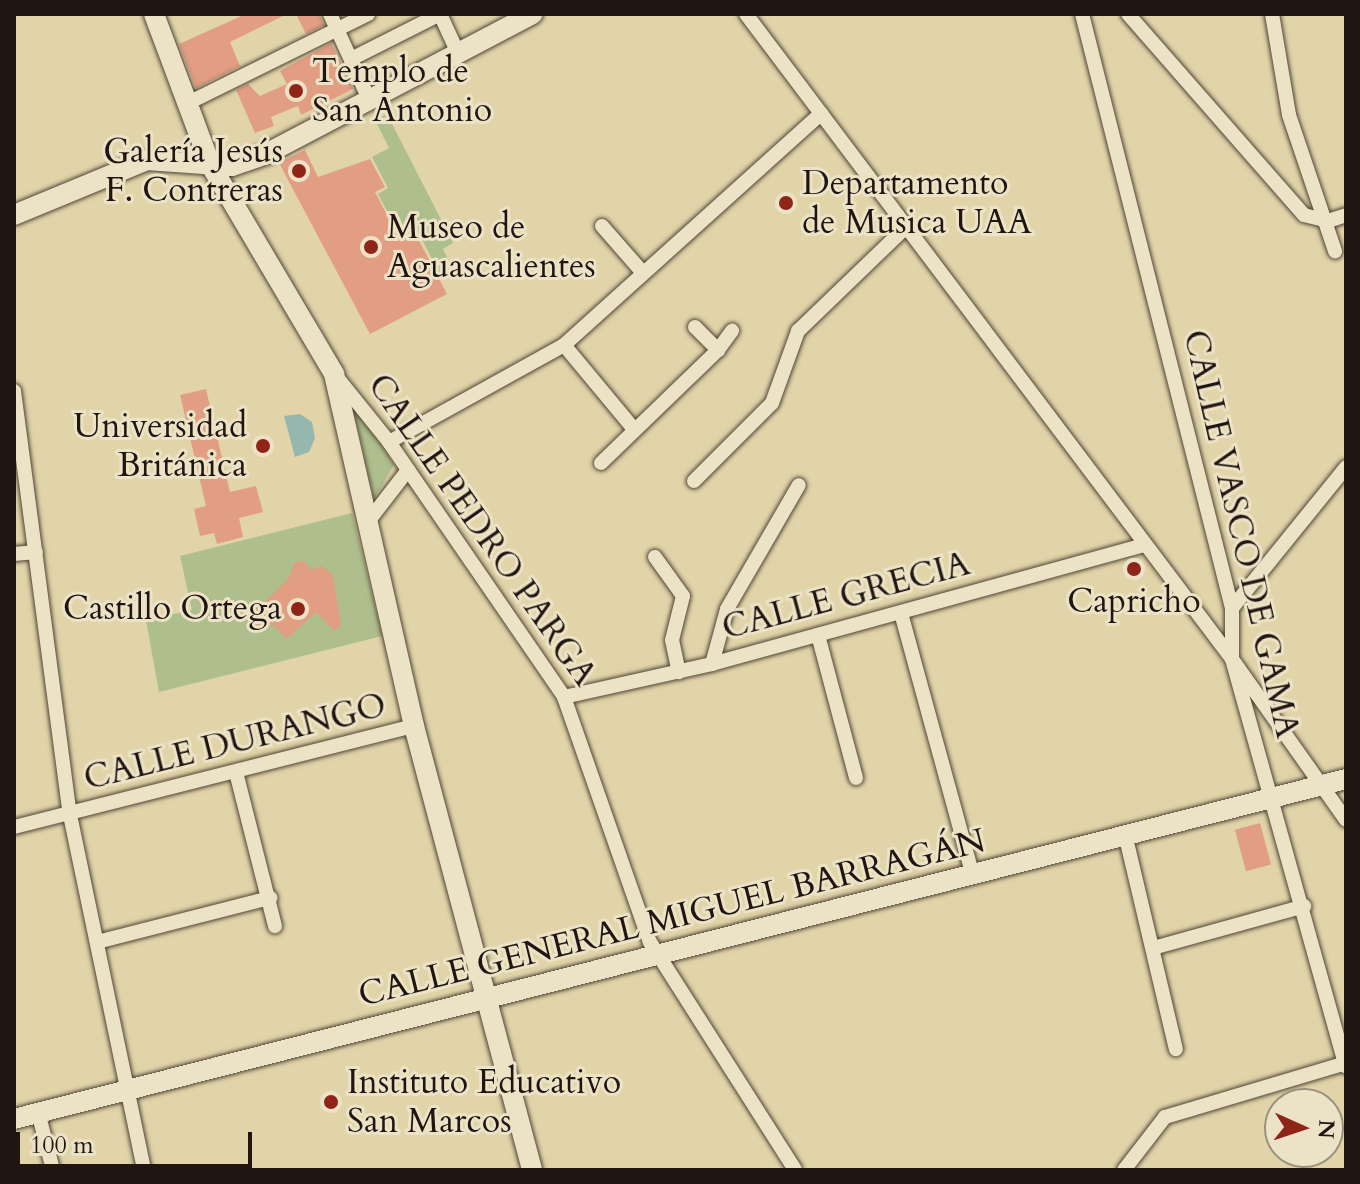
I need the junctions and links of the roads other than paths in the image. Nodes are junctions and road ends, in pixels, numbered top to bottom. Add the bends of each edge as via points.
1 (154, 14) edge
2 (330, 14) edge
3 (368, 14) edge
4 (440, 14) edge
5 (533, 14) edge
6 (746, 14) edge
7 (1082, 14) edge
8 (1128, 14) edge
9 (1272, 14) edge
10 (338, 28) junction
11 (457, 51) junction
12 (351, 59) junction
13 (368, 97) junction
14 (188, 103) junction
15 (821, 114) junction
16 (210, 164) junction
17 (14, 215) edge
18 (1346, 215) edge
19 (1328, 221) junction
20 (602, 226) dead end
21 (905, 228) junction
22 (1335, 251) dead end
23 (643, 273) junction
24 (695, 327) dead end
25 (732, 331) dead end
26 (564, 345) junction
27 (718, 350) junction
28 (334, 374) junction
29 (14, 391) edge
30 (633, 428) junction
31 (389, 442) junction
32 (601, 463) dead end
33 (1346, 467) edge
34 (408, 470) junction
35 (694, 481) dead end
36 (799, 485) dead end
37 (367, 523) junction
38 (1141, 546) junction
39 (36, 552) junction
40 (14, 554) edge
41 (655, 557) dead end
42 (1232, 608) junction
43 (901, 613) junction
44 (818, 635) junction
45 (1232, 659) junction
46 (712, 664) junction
47 (679, 672) junction
48 (564, 697) junction
49 (414, 726) junction
50 (237, 776) junction
51 (856, 778) dead end
52 (1346, 779) edge
53 (1320, 786) junction
54 (1274, 798) junction
55 (70, 815) junction
56 (1346, 820) edge
57 (14, 827) edge
58 (1126, 838) junction
59 (972, 873) junction
60 (270, 898) junction
61 (1304, 906) junction
62 (275, 926) dead end
63 (97, 942) junction
64 (1153, 948) junction
65 (658, 955) junction
66 (487, 999) junction
67 (1176, 1049) dead end
68 (1346, 1064) edge
69 (130, 1089) junction
70 (38, 1112) junction
71 (14, 1119) edge
72 (53, 1170) edge
73 (144, 1170) edge
74 (532, 1170) edge
75 (795, 1170) edge
76 (1124, 1170) edge

1 - 14 street, CALLE PEDRO PARGA
2 - 10 street
3 - 10 street
4 - 11 street
4 - 12 street
5 - 11 street
6 - 15 street
7 - 42 street, CALLE VASCO DE GAMA
8 - 19 street via 1304,215
9 - 19 street via 1289,115
10 - 12 street
10 - 14 street
11 - 13 street
12 - 13 street
13 - 16 street via 266,154 232,166
14 - 16 street, CALLE PEDRO PARGA
15 - 21 street
15 - 23 street
16 - 17 street via 147,160
16 - 28 street, CALLE PEDRO PARGA
18 - 19 street
19 - 22 street
20 - 23 street
21 - 35 street via 798,331 772,403
21 - 38 street
23 - 26 street
24 - 27 street
25 - 27 street
26 - 30 street
26 - 31 street
27 - 30 street
28 - 31 street, CALLE PEDRO PARGA
28 - 37 street
29 - 39 street
30 - 32 street
31 - 34 street, CALLE PEDRO PARGA
33 - 42 street
34 - 37 street
34 - 48 street, CALLE PEDRO PARGA
36 - 46 street via 727,609
37 - 49 street
38 - 43 street, CALLE GRECIA
38 - 45 street
39 - 40 street
39 - 55 street
41 - 47 street via 683,596 672,640
42 - 45 street, CALLE VASCO DE GAMA
43 - 44 street, CALLE GRECIA
43 - 59 street
44 - 46 street, CALLE GRECIA
44 - 51 street
45 - 53 street
45 - 54 street, CALLE VASCO DE GAMA
46 - 47 street, CALLE GRECIA
47 - 48 street, CALLE GRECIA
48 - 65 street, CALLE PEDRO PARGA
49 - 50 street, CALLE DURANGO
49 - 66 street
50 - 55 street, CALLE DURANGO
50 - 60 street
52 - 53 street, CALLE GENERAL MIGUEL BARRAGÁN
53 - 54 street, CALLE GENERAL MIGUEL BARRAGÁN
53 - 56 street
54 - 58 street, CALLE GENERAL MIGUEL BARRAGÁN
54 - 61 street, CALLE VASCO DE GAMA
55 - 57 street, CALLE DURANGO
55 - 63 street
58 - 59 street, CALLE GENERAL MIGUEL BARRAGÁN
58 - 64 street
59 - 65 street, CALLE GENERAL MIGUEL BARRAGÁN
60 - 62 street
60 - 63 street
61 - 64 street
61 - 68 street, CALLE VASCO DE GAMA
63 - 69 street
64 - 67 street
65 - 66 street, CALLE GENERAL MIGUEL BARRAGÁN
65 - 75 street, CALLE PEDRO PARGA
66 - 69 street, CALLE GENERAL MIGUEL BARRAGÁN
66 - 74 street
68 - 76 street via 1165,1117
69 - 70 street, CALLE GENERAL MIGUEL BARRAGÁN
69 - 73 street
70 - 71 street, CALLE GENERAL MIGUEL BARRAGÁN
70 - 72 street

